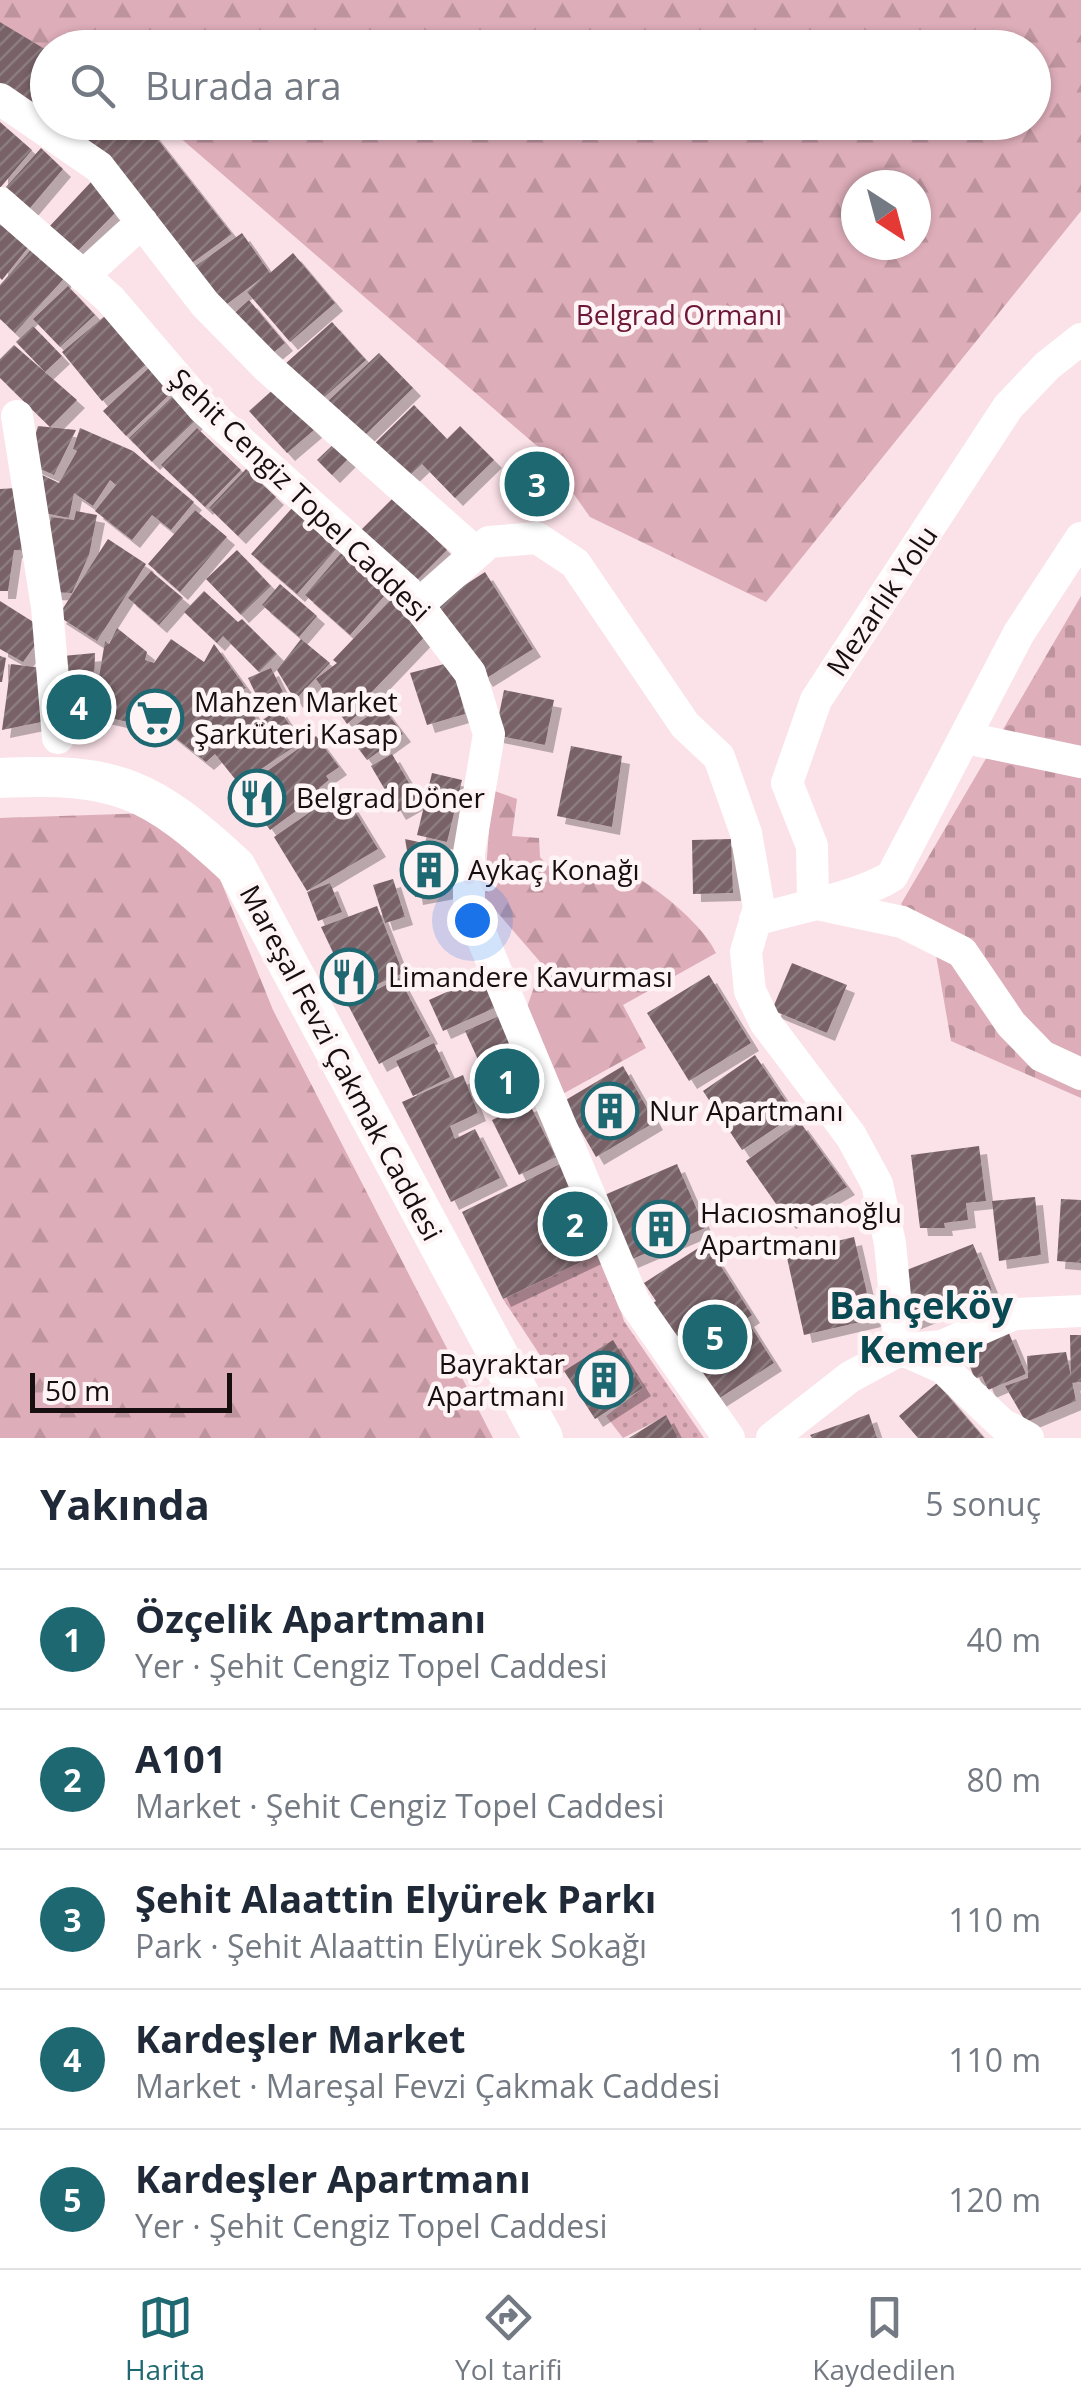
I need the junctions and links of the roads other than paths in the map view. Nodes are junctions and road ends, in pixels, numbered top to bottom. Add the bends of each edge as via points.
1 (0, 99) edge
2 (30, 120) edge
3 (60, 140) edge
4 (0, 202) edge
5 (142, 222) junction
6 (83, 276) junction
7 (1081, 339) edge
8 (16, 416) dead end
9 (1081, 538) edge
10 (476, 553) junction
11 (418, 605) junction
12 (58, 738) dead end
13 (966, 738) junction
14 (1081, 762) edge
15 (0, 778) edge
16 (813, 903) junction
17 (755, 920) junction
18 (1081, 1074) edge
19 (1081, 1311) edge
20 (900, 1350) junction
21 (542, 1438) edge
22 (729, 1438) edge
23 (772, 1438) edge
24 (1028, 1438) edge

1 - 2 street
3 - 5 street via 99,167
4 - 6 street, Şehit Cengiz Topel Caddesi
5 - 6 street
5 - 10 street via 205,304 267,368
6 - 11 street, Şehit Cengiz Topel Caddesi via 203,408
7 - 16 street, Mezarlık Yolu via 1008,408 816,700 786,783 812,846
8 - 12 street via 47,607
9 - 13 street via 1019,633
10 - 11 street
10 - 17 street via 489,542 537,538 575,563 685,725 718,757 746,833 759,908
11 - 22 street, Şehit Cengiz Topel Caddesi via 470,672 489,734 468,853 469,906 634,1302
13 - 14 street
13 - 16 street via 892,876 870,891
15 - 21 main road, Mareşal Fevzi Çakmak Caddesi via 57,775 149,796 236,867
16 - 17 street
16 - 18 street via 916,927 962,952 1042,1056
17 - 20 street via 746,952 750,991 878,1184
19 - 20 street via 1014,1314 942,1346
20 - 23 street via 850,1377
20 - 24 street via 943,1368 1002,1424

